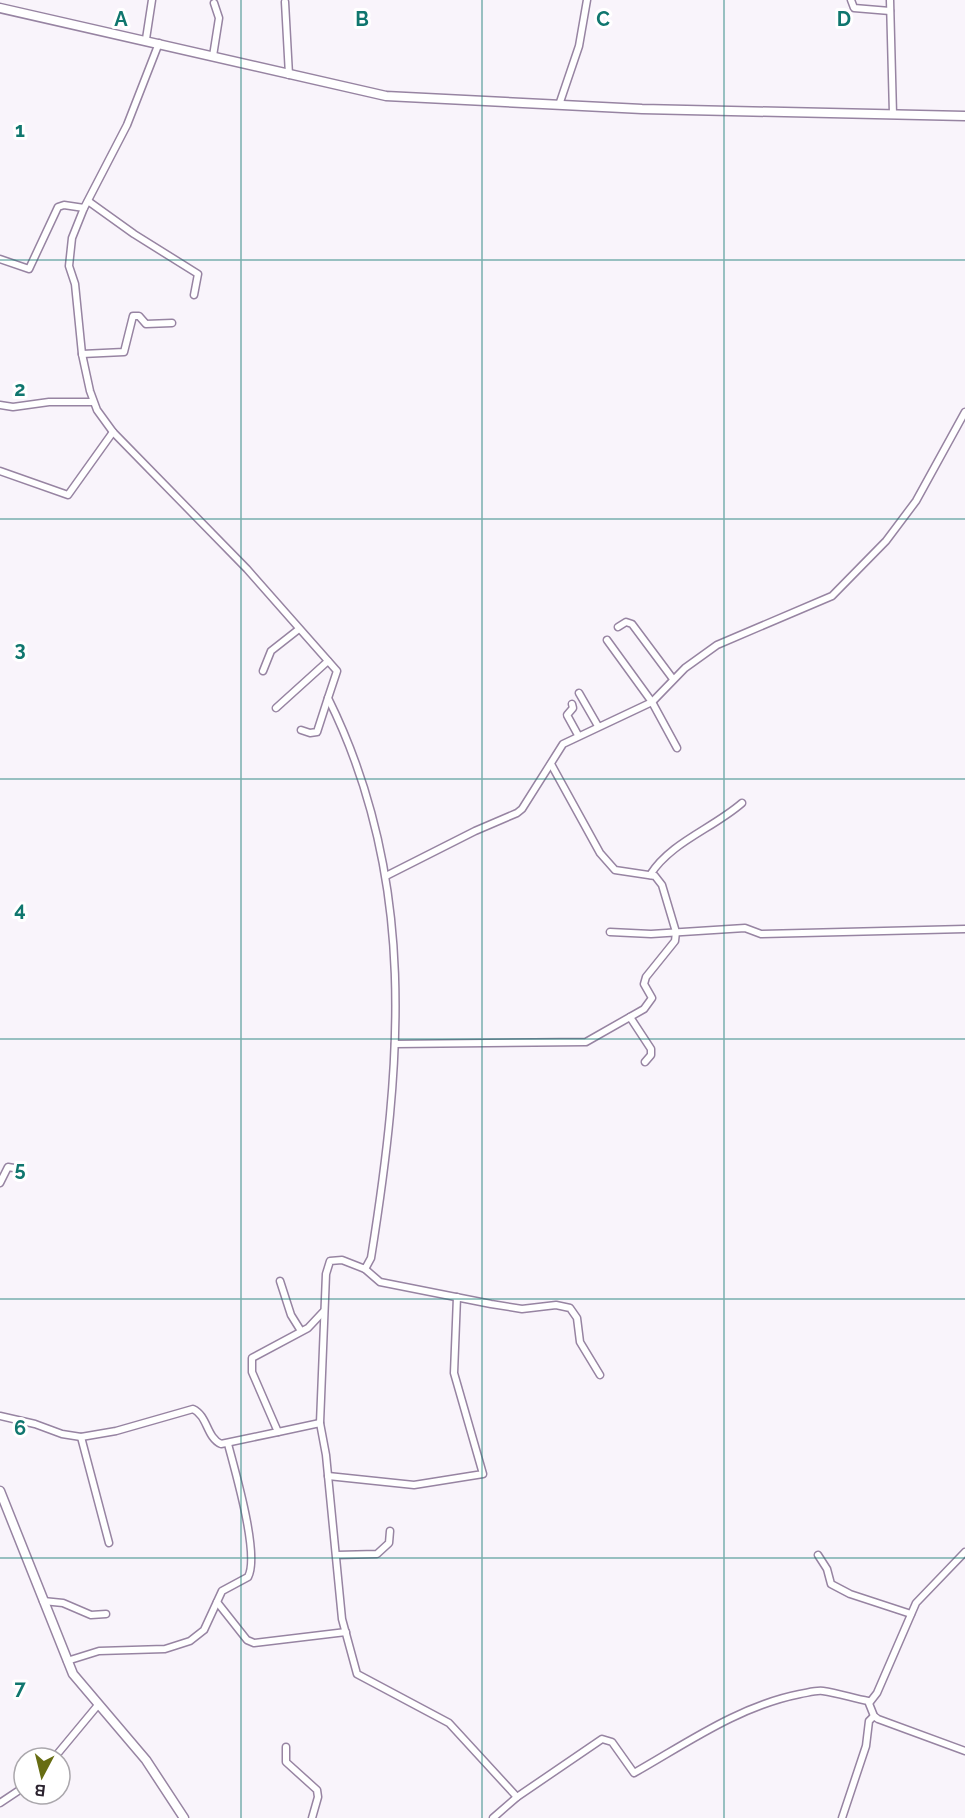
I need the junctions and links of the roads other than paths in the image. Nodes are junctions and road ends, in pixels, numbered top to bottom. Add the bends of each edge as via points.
1 (152, 0) edge
2 (294, 0) edge
3 (587, 0) edge
4 (851, 0) edge
5 (890, 0) edge
6 (285, 1) edge
7 (214, 3) dead end
8 (0, 8) edge
9 (890, 11) junction
10 (146, 39) junction
11 (159, 43) junction
12 (213, 56) junction
13 (289, 75) junction
14 (559, 105) junction
15 (893, 114) junction
16 (965, 116) edge
17 (88, 201) junction
18 (84, 208) junction
19 (0, 259) edge
20 (194, 295) dead end
21 (172, 323) dead end
22 (82, 354) junction
23 (93, 402) junction
24 (0, 405) edge
25 (965, 412) edge
26 (112, 432) junction
27 (0, 471) edge
28 (618, 627) dead end
29 (299, 628) junction
30 (607, 640) dead end
31 (328, 661) junction
32 (263, 670) dead end
33 (673, 679) junction
34 (579, 693) dead end
35 (328, 698) junction
36 (652, 702) junction
37 (572, 704) dead end
38 (276, 708) dead end
39 (598, 726) junction
40 (301, 730) dead end
41 (579, 735) junction
42 (677, 748) dead end
43 (551, 764) junction
44 (742, 803) dead end
45 (650, 875) junction
46 (386, 876) junction
47 (965, 929) edge
48 (610, 932) dead end
49 (676, 932) junction
50 (630, 1017) junction
51 (395, 1044) junction
52 (645, 1062) dead end
53 (20, 1169) dead end
54 (0, 1184) edge
55 (365, 1269) junction
56 (280, 1281) dead end
57 (457, 1298) junction
58 (324, 1310) junction
59 (302, 1331) junction
60 (600, 1375) dead end
61 (0, 1416) edge
62 (320, 1423) junction
63 (278, 1432) junction
64 (81, 1437) junction
65 (228, 1444) junction
66 (328, 1476) junction
67 (0, 1491) edge
68 (390, 1531) dead end
69 (109, 1543) dead end
70 (965, 1552) edge
71 (337, 1555) junction
72 (818, 1556) dead end
73 (42, 1601) junction
74 (217, 1602) junction
75 (106, 1614) dead end
76 (911, 1614) junction
77 (346, 1632) junction
78 (67, 1661) junction
79 (870, 1702) junction
80 (98, 1706) junction
81 (874, 1716) junction
82 (64, 1746) edge
83 (286, 1747) dead end
84 (965, 1751) edge
85 (517, 1797) junction
86 (184, 1818) edge
87 (312, 1818) edge
88 (493, 1818) edge
89 (842, 1818) edge

1 - 10 street
2 - 6 street
3 - 14 street via 579,46
4 - 9 street via 854,8
5 - 9 street
6 - 13 street
7 - 12 street via 219,18
8 - 10 main road
9 - 15 street
10 - 11 main road
11 - 12 main road
11 - 17 street via 127,125
12 - 13 main road
13 - 14 main road via 386,96
14 - 15 main road
15 - 16 main road
17 - 18 street
17 - 20 street via 198,274
18 - 19 street via 58,207 29,269
18 - 22 street via 69,252
21 - 22 street via 146,324 139,316 133,316 124,352
22 - 23 street
23 - 24 street
23 - 26 street
25 - 33 street via 916,501 886,541 832,596 717,645
26 - 27 street via 68,495
26 - 29 street via 247,569
28 - 33 street via 626,622 632,624
29 - 31 street
29 - 32 street via 271,651
30 - 36 street
31 - 35 street via 337,672
31 - 38 street
33 - 36 street
34 - 39 street
35 - 40 street via 317,732
35 - 46 street via 356,758
36 - 39 street
36 - 42 street
37 - 41 street via 567,716
39 - 41 street
41 - 43 street via 558,748
43 - 45 street via 610,866 622,872
43 - 46 street via 522,809
44 - 45 street via 722,820 669,850
45 - 49 street via 663,885
46 - 51 street via 395,938
47 - 49 street via 761,934 745,928
48 - 49 street
49 - 50 street via 670,949 646,977 644,984 651,1002
50 - 51 street via 586,1042
50 - 52 street via 651,1049
51 - 55 street via 391,1128 372,1258
53 - 54 street via 8,1167
55 - 57 street via 380,1282
55 - 58 street via 342,1260 330,1261
56 - 59 street via 291,1315
57 - 60 street via 522,1309 562,1305 570,1308 577,1318 580,1342
57 - 66 street via 454,1373 483,1474 414,1485
58 - 59 street via 314,1324
58 - 62 street
59 - 63 street via 252,1358 252,1372
61 - 64 street
62 - 63 street
62 - 66 street
63 - 65 street
64 - 65 street via 193,1409 217,1443
64 - 69 street
65 - 74 street via 247,1521 252,1565 248,1577 222,1591
66 - 71 street
67 - 73 main road
68 - 71 street via 389,1543 378,1554
70 - 76 street via 923,1593
71 - 77 street
72 - 76 street via 831,1584
73 - 75 street
73 - 78 main road
74 - 77 street via 254,1643
74 - 78 street via 204,1630 190,1641 165,1649 99,1650
76 - 79 street via 878,1693
77 - 85 street via 357,1674 449,1723
78 - 80 main road
79 - 81 street
79 - 85 street via 822,1691 776,1699 736,1716 634,1773 612,1742 602,1739
80 - 82 street
80 - 86 main road via 146,1760
81 - 84 street
81 - 89 street via 869,1721 866,1746
83 - 87 street via 286,1762 317,1790
85 - 88 street

